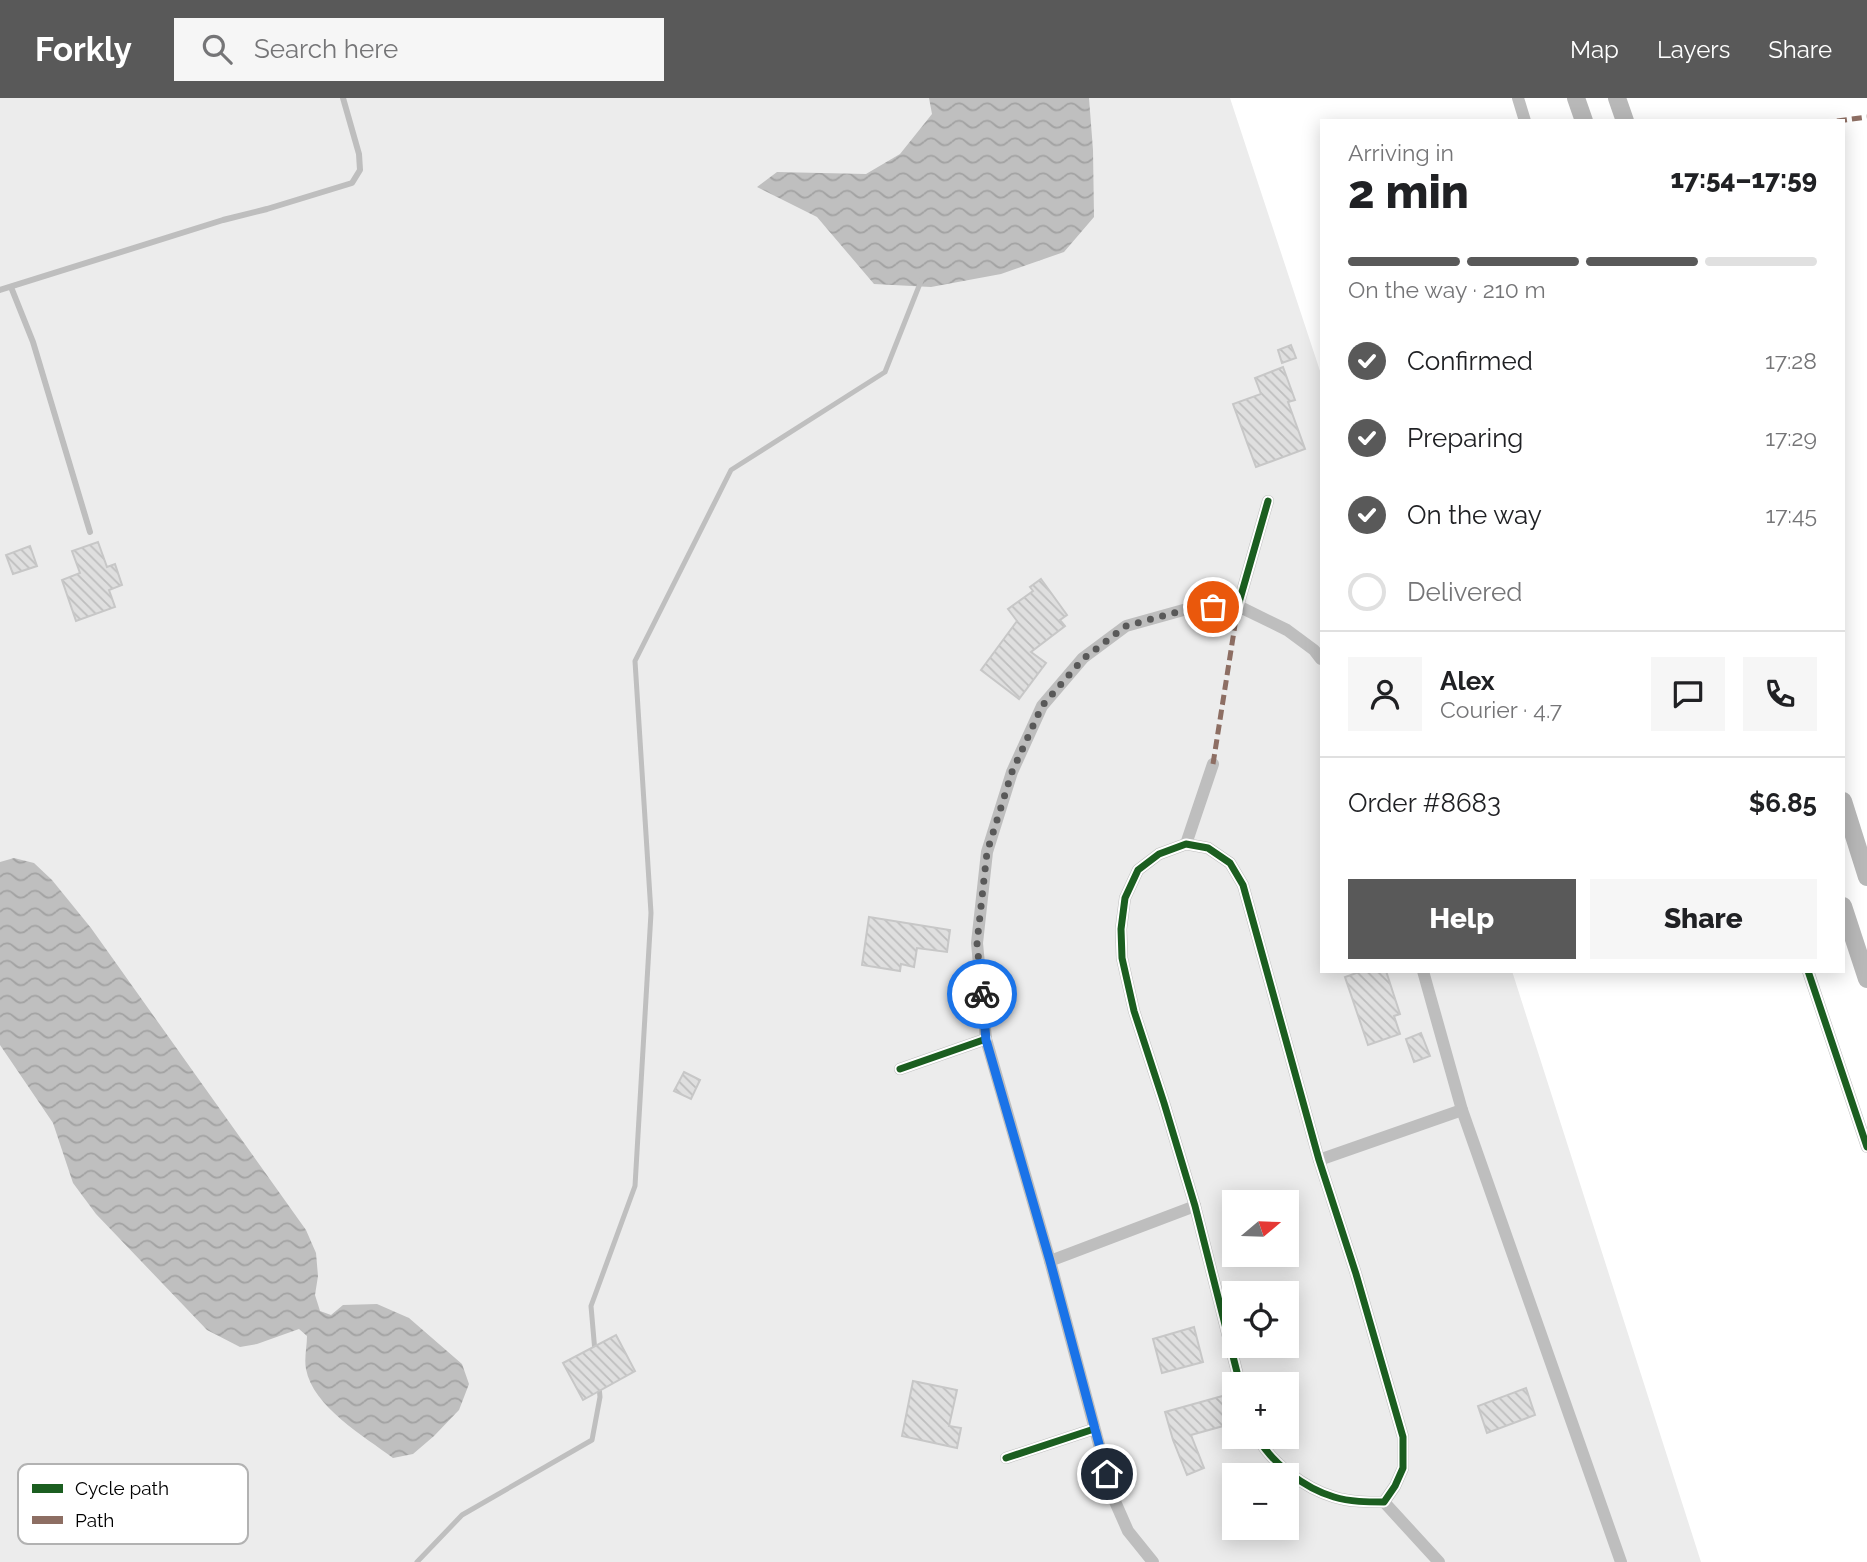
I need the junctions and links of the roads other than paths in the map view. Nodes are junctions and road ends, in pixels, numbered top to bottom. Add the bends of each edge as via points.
1 (343, 98) edge
2 (1518, 98) edge
3 (1576, 98) edge
4 (1617, 98) edge
5 (1524, 119) edge
6 (1583, 119) edge
7 (1624, 119) edge
8 (11, 287) junction
9 (0, 290) edge
10 (1268, 501) dead end
11 (90, 532) dead end
12 (1238, 606) junction
13 (1320, 658) edge
14 (1213, 764) dead end
15 (1845, 807) edge
16 (1186, 845) junction
17 (1867, 877) edge
18 (1845, 912) edge
19 (1424, 973) edge
20 (1809, 973) edge
21 (1867, 979) edge
22 (986, 1040) junction
23 (900, 1069) dead end
24 (1462, 1110) junction
25 (1867, 1147) edge
26 (1318, 1160) junction
27 (1195, 1206) junction
28 (1050, 1261) junction
29 (1237, 1372) edge
30 (1094, 1429) junction
31 (1265, 1449) edge
32 (1006, 1458) dead end
33 (1384, 1502) junction
34 (1153, 1562) edge
35 (1439, 1562) edge
36 (1621, 1562) edge

1 - 8 lane via 359,154 360,170 352,183
2 - 5 street
3 - 6 main road
4 - 7 main road
8 - 9 lane
8 - 11 lane via 33,342
10 - 12 street
12 - 13 street via 1287,630
12 - 22 street via 1188,609 1126,626 1083,659 1042,706 1012,772 987,852 977,943
14 - 16 street
15 - 17 main road
16 - 26 street via 1208,848 1230,863 1243,885
16 - 27 street via 1160,854 1138,870 1125,898 1121,929 1134,1012
18 - 21 main road
19 - 24 street
20 - 25 street
22 - 23 street
22 - 28 street
24 - 26 street
24 - 36 street
26 - 33 street via 1403,1437 1403,1468
27 - 28 street
27 - 29 street
28 - 30 street
30 - 32 street
30 - 34 street via 1123,1520
31 - 33 street via 1302,1482 1334,1497
33 - 35 street

